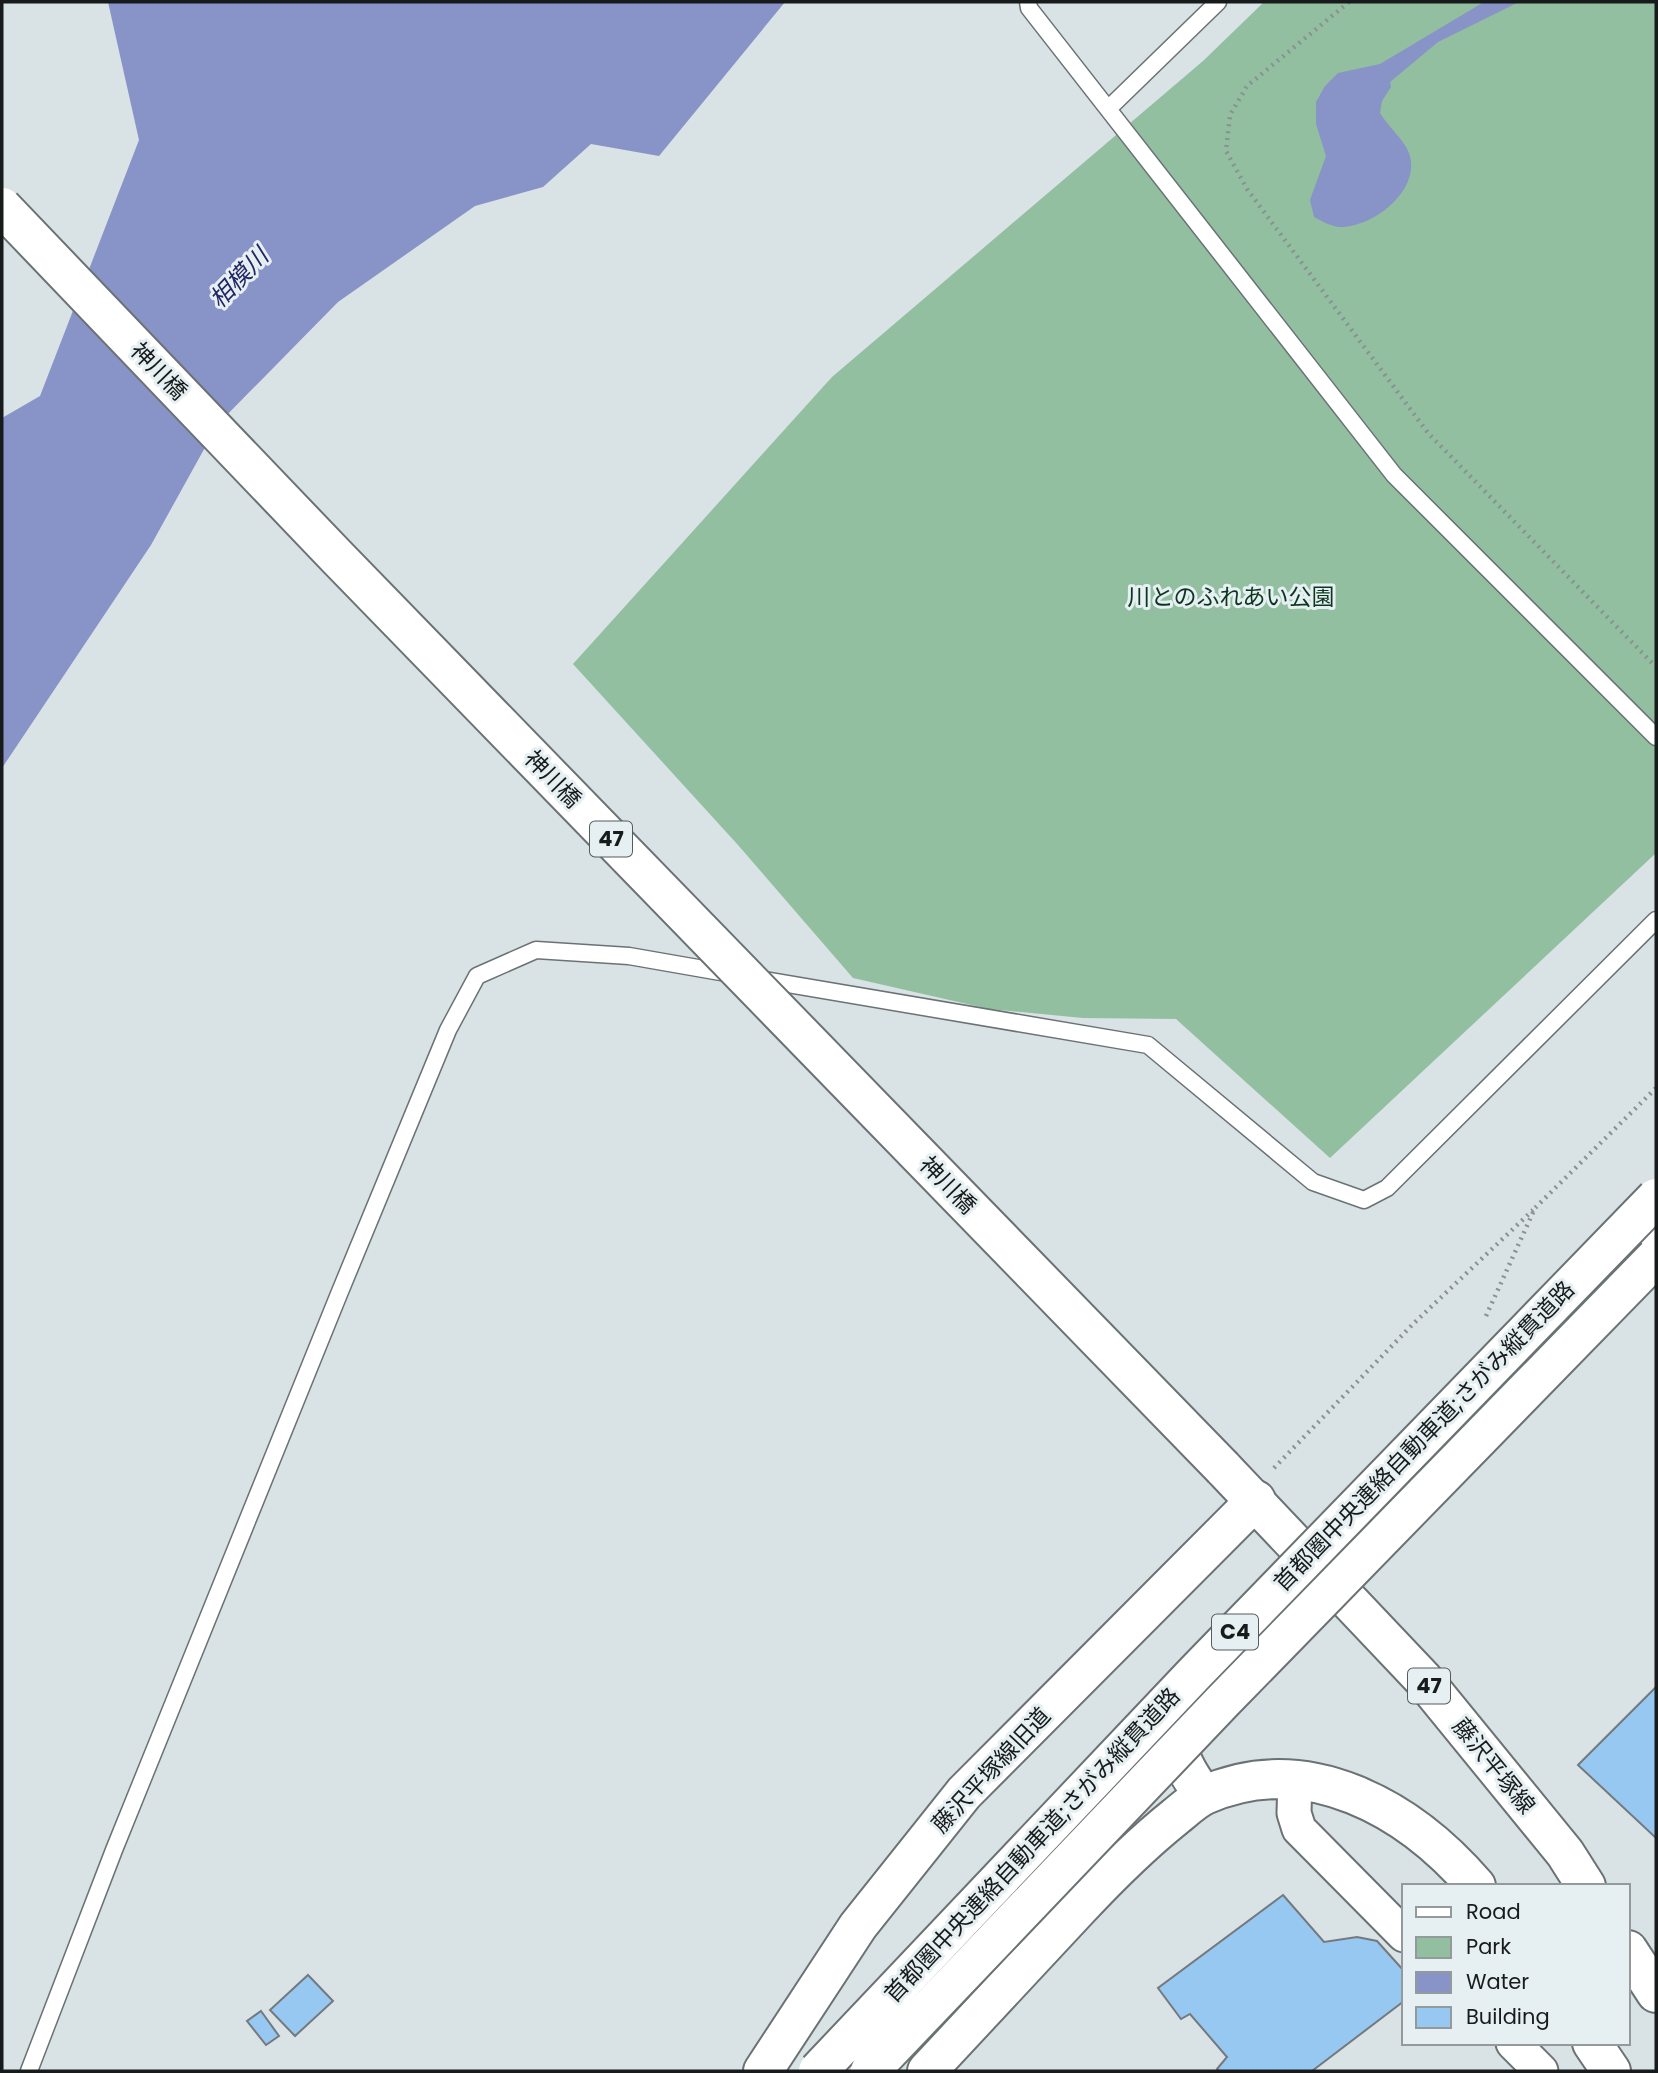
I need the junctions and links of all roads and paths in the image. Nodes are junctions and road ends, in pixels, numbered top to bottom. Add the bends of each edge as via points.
1 (1028, 2) edge
2 (1218, 2) edge
3 (1349, 2) edge
4 (1108, 109) junction
5 (2, 207) edge
6 (1656, 667) edge
7 (1656, 737) edge
8 (1656, 920) edge
9 (1656, 1088) edge
10 (1656, 1198) edge
11 (1535, 1208) junction
12 (1656, 1234) edge
13 (1656, 1256) edge
14 (1484, 1320) dead end
15 (1243, 1487) junction
16 (1349, 1537) dead end
17 (1286, 1604) dead end
18 (1296, 1778) junction
19 (1203, 1795) junction
20 (1474, 1884) edge
21 (1585, 1884) edge
22 (1402, 1932) edge
23 (1630, 1953) edge
24 (1656, 1993) edge
25 (1515, 2045) edge
26 (1593, 2045) edge
27 (758, 2070) edge
28 (29, 2071) edge
29 (818, 2071) edge
30 (870, 2071) edge
31 (927, 2071) edge
32 (1541, 2071) edge
33 (1611, 2071) edge

1 - 4 lane
2 - 4 lane
3 - 6 path via 1247,86 1230,115 1226,150 1247,189 1428,433
4 - 7 lane via 1395,475
5 - 15 main road, 神川橋 / 47, bridge
8 - 28 lane via 1387,1188 1364,1200 1313,1182 1148,1045 629,956 536,950 477,975 448,1030 339,1294
9 - 11 path
10 - 29 main road, 首都圏中央連絡自動車道;さがみ縦貫道路 / C4, bridge via 1195,1673
11 - 14 path
11 - 15 path
12 - 16 main road
13 - 30 main road, 首都圏中央連絡自動車道;さがみ縦貫道路 / C4, bridge
15 - 21 main road, 藤沢平塚線 / 47 via 1423,1679 1565,1853
15 - 27 main road, 藤沢平塚線旧道 via 964,1793 858,1926
17 - 19 main road via 1191,1712 1180,1733 1179,1759
18 - 19 main road via 1264,1778
18 - 20 main road via 1364,1797 1400,1817
18 - 22 street via 1294,1813 1299,1829
19 - 31 main road via 1134,1850
23 - 24 main road
25 - 32 street
26 - 33 main road

